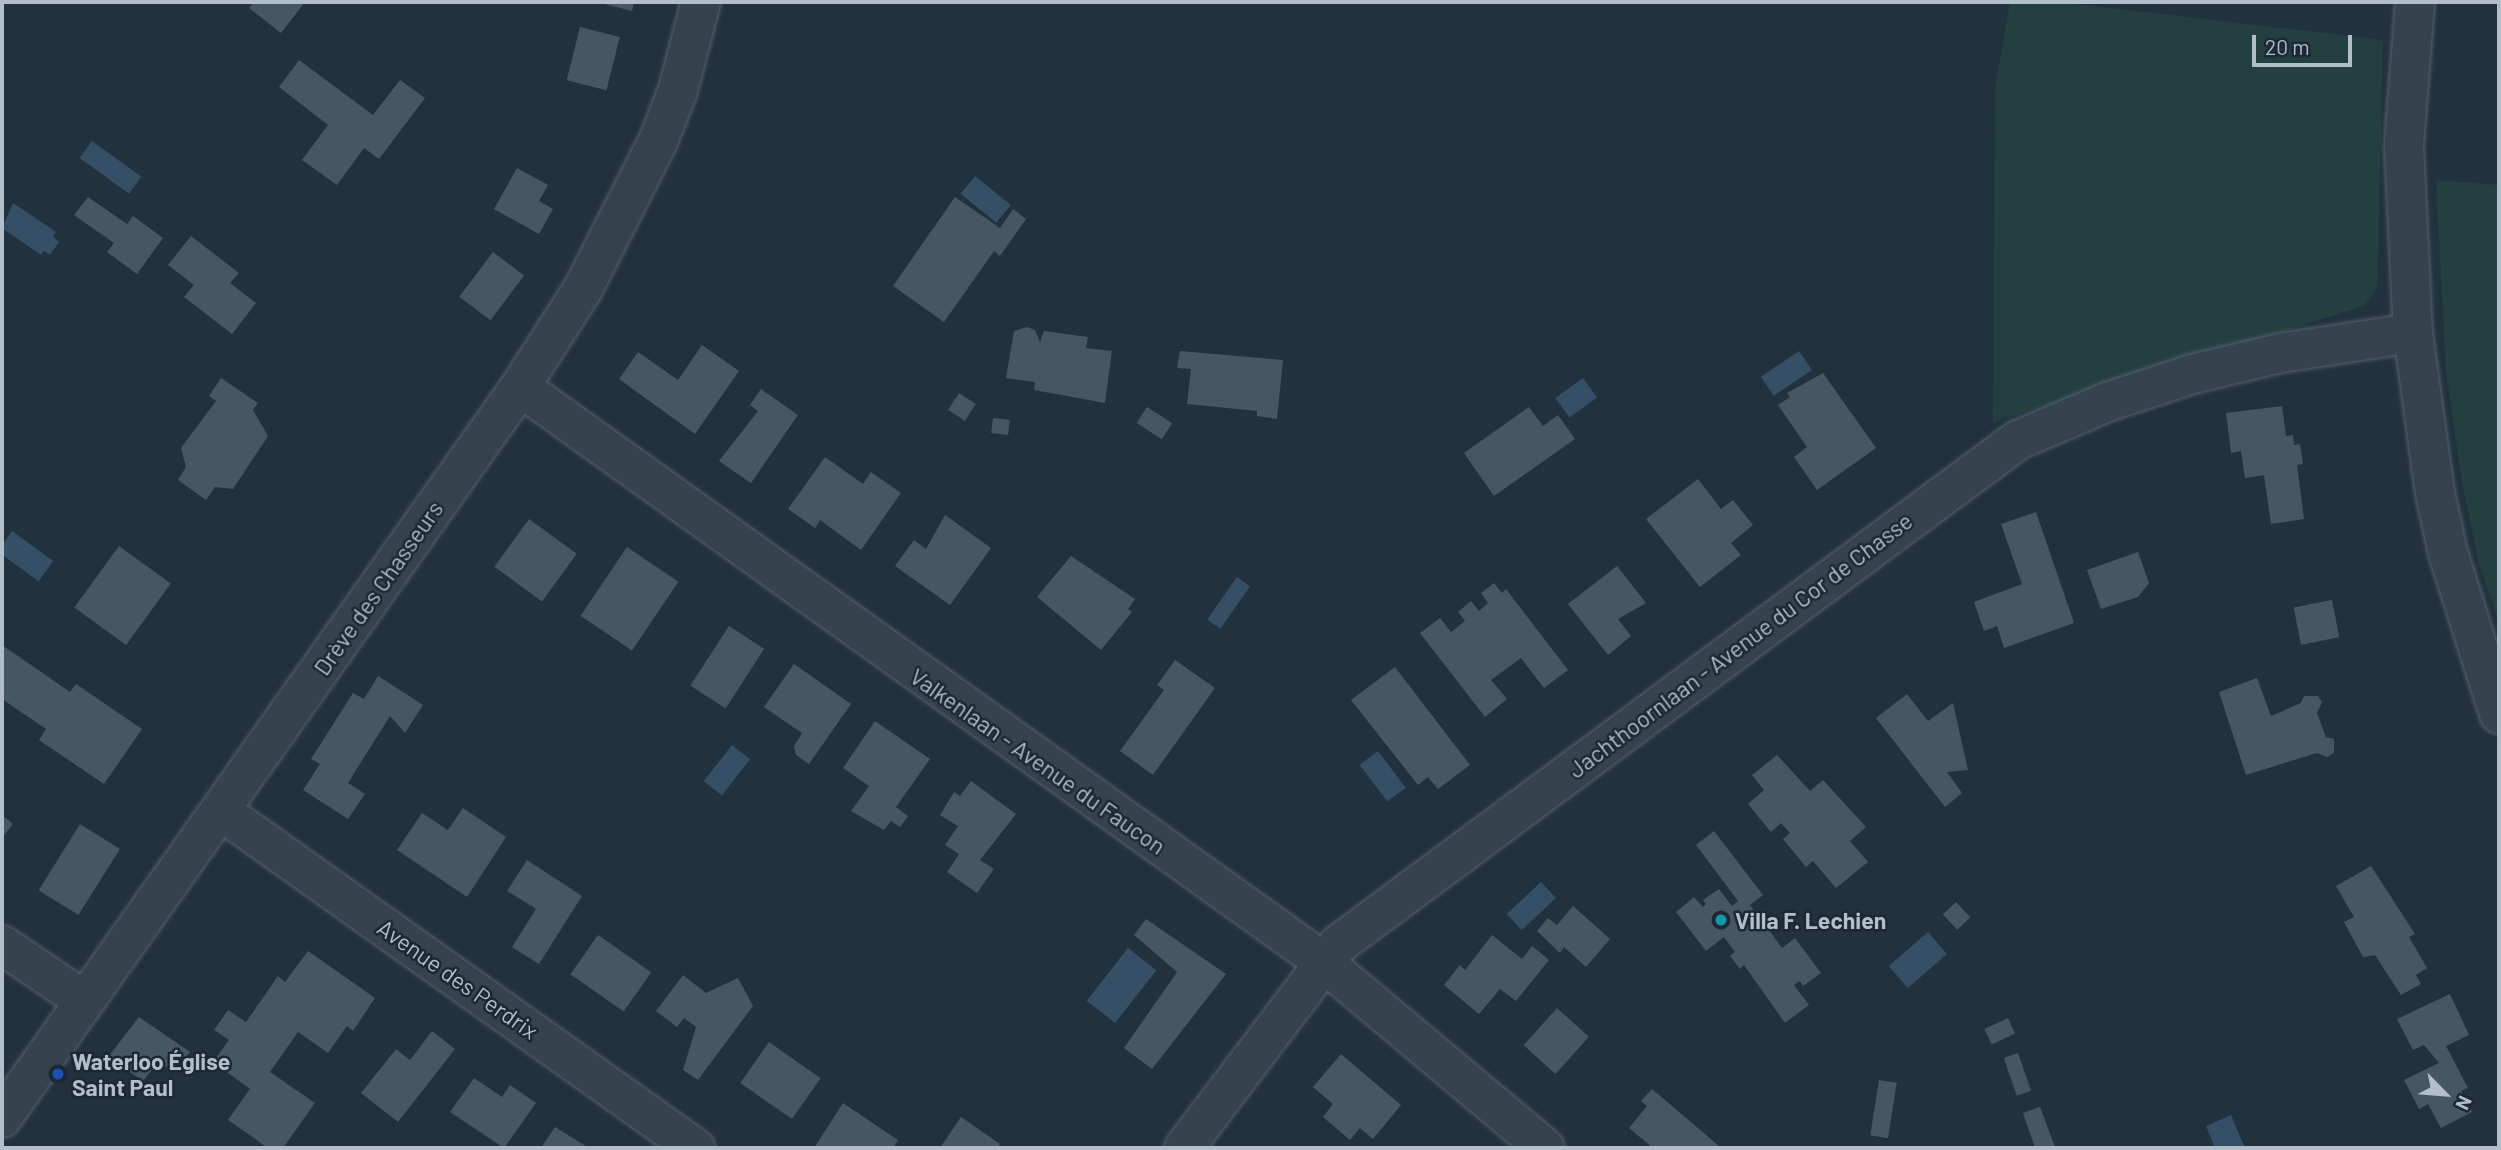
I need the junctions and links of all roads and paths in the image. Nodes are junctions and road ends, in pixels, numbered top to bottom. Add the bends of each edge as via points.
1 (2415, 2) edge
2 (698, 13) edge
3 (2413, 332) junction
4 (520, 387) junction
5 (2499, 714) edge
6 (221, 811) junction
7 (2, 945) edge
8 (1322, 961) junction
9 (85, 1001) junction
10 (2, 1118) edge
11 (695, 1148) edge
12 (1184, 1148) edge
13 (1545, 1148) edge

1 - 3 street via 2404,144
2 - 4 street, Drève des Chasseurs via 678,90 637,186 583,289
3 - 5 street via 2443,529 2459,597
3 - 8 street, Jachthoornlaan - Avenue du Cor de Chasse via 2315,347 2192,374 2107,402 2018,440 1396,900
4 - 6 street, Drève des Chasseurs
4 - 8 street, Valkenlaan - Avenue du Faucon
6 - 9 street, Drève des Chasseurs
6 - 11 street, Avenue des Perdrix
7 - 9 street
8 - 12 street, Jachthoornlaan - Avenue du Cor de Chasse
8 - 13 street, Valkenlaan - Avenue du Faucon
9 - 10 street, Drève des Chasseurs

